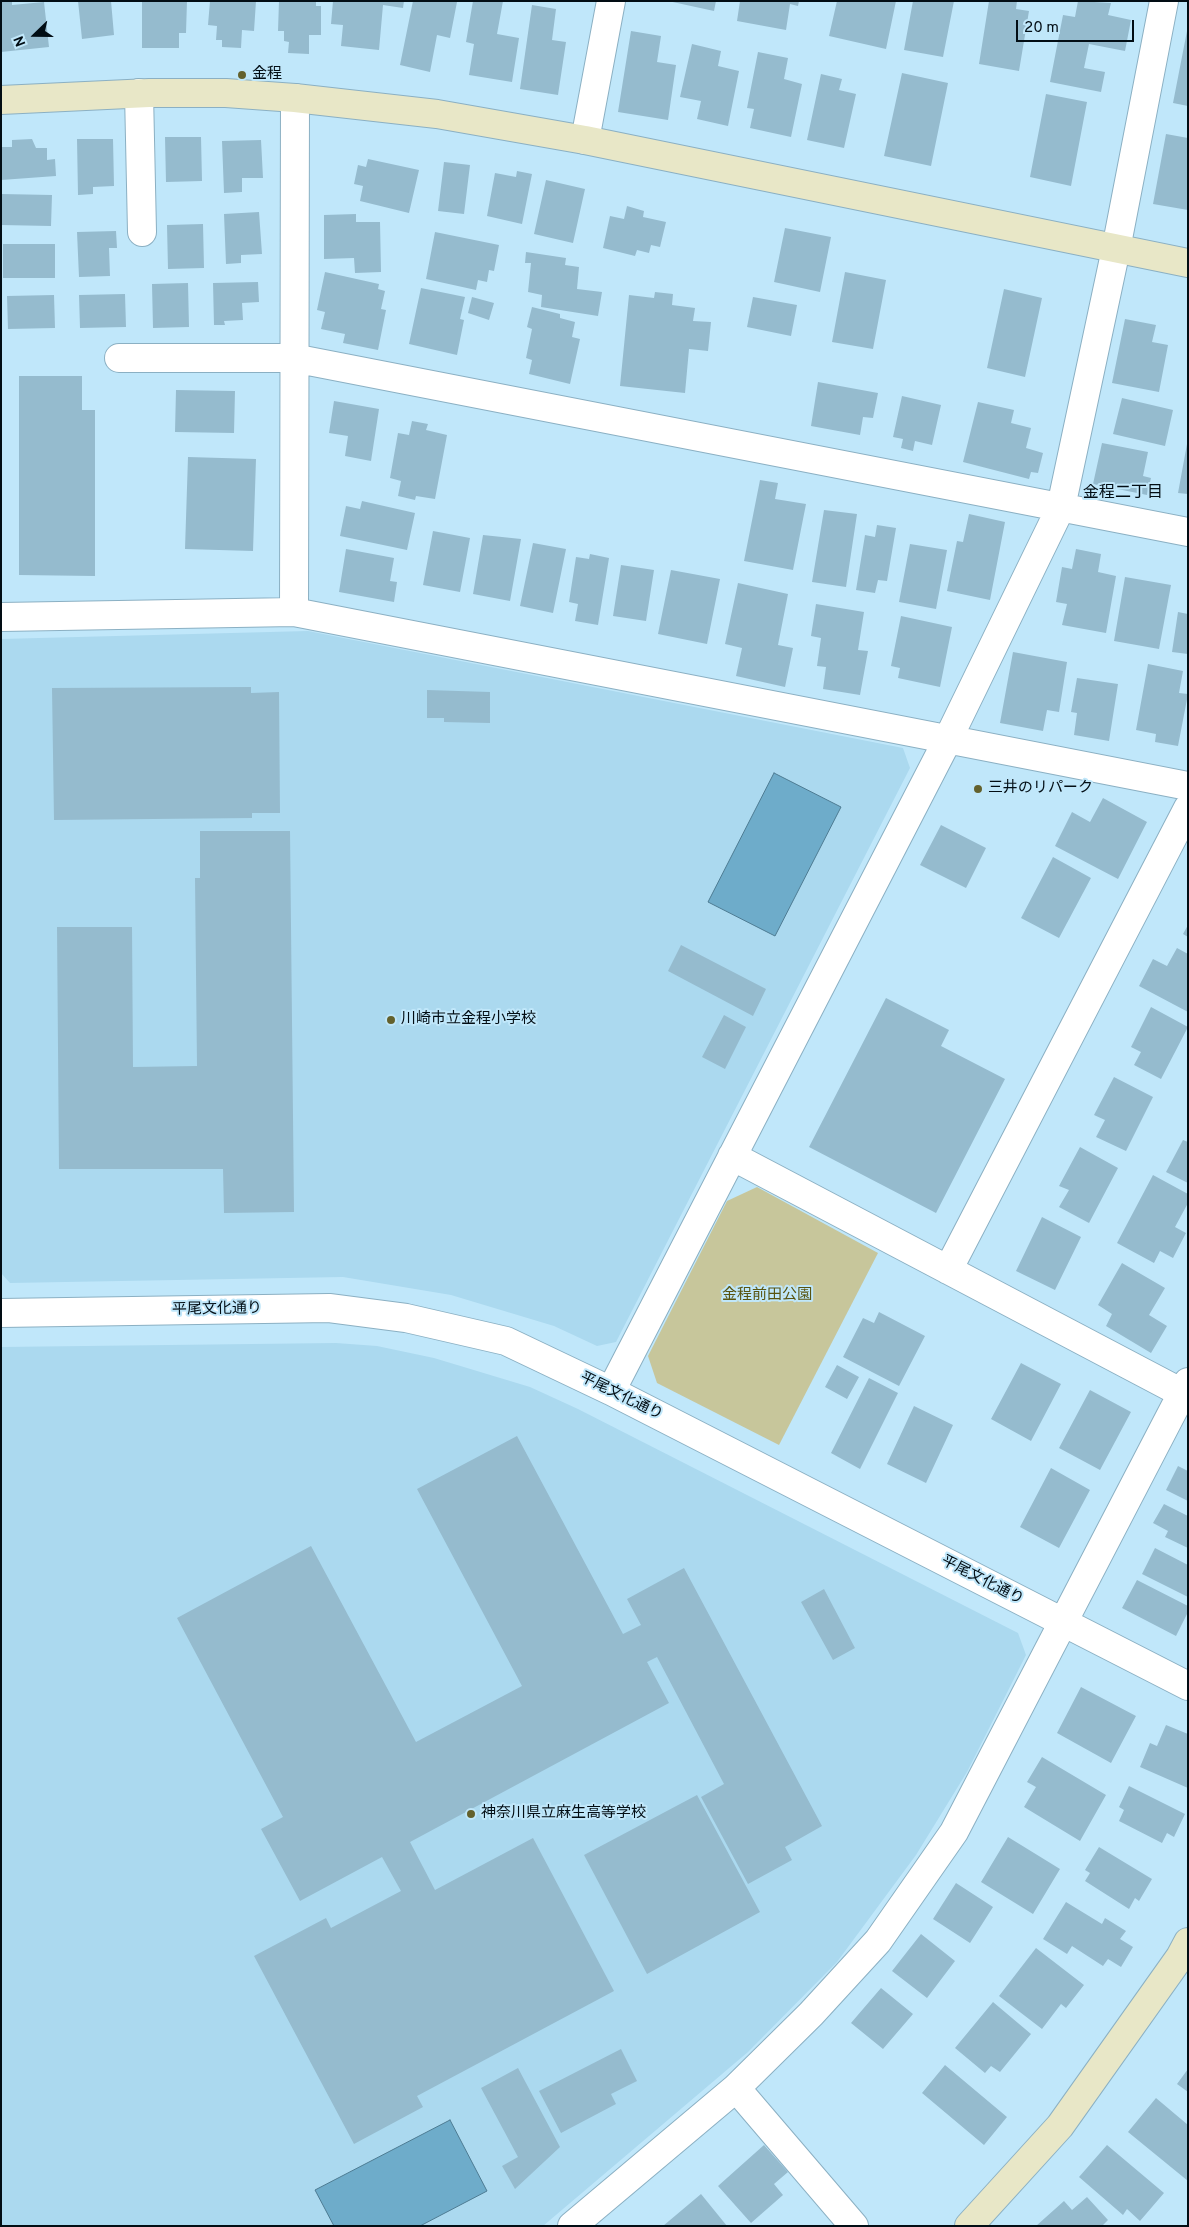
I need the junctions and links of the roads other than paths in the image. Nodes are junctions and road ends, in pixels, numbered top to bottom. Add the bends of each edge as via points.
1 (611, 1) edge
2 (1164, 1) edge
3 (139, 93) junction
4 (295, 98) junction
5 (1, 100) edge
6 (585, 140) junction
7 (142, 232) dead end
8 (1116, 249) junction
9 (1188, 263) edge
10 (119, 358) dead end
11 (293, 358) junction
12 (1061, 507) junction
13 (1188, 532) edge
14 (294, 612) junction
15 (1, 617) edge
16 (948, 739) junction
17 (1188, 786) edge
18 (1188, 808) edge
19 (732, 1156) junction
20 (948, 1270) junction
21 (1, 1313) edge
22 (1185, 1387) edge
23 (611, 1392) junction
24 (1062, 1622) junction
25 (1188, 1686) edge
26 (1188, 1942) edge
27 (736, 2088) junction
28 (572, 2226) edge
29 (854, 2226) edge
30 (969, 2226) edge

1 - 6 street
2 - 8 street
3 - 4 street via 226,93
3 - 5 street
3 - 7 street
4 - 6 street via 437,114
4 - 11 street
6 - 8 street
8 - 9 street
8 - 12 street
10 - 11 street
11 - 12 street
11 - 14 street
12 - 13 street
12 - 16 street
14 - 15 street
14 - 16 street
16 - 17 street
16 - 19 street
18 - 20 street
19 - 20 street
19 - 23 street
20 - 22 street
21 - 23 street, 平尾文化通り via 329,1308 406,1318 506,1341
22 - 24 street
23 - 24 street, 平尾文化通り
24 - 25 street, 平尾文化通り
24 - 27 street via 1010,1729 954,1832 878,1941 811,2014
26 - 30 street via 1060,2126
27 - 28 street
27 - 29 street

